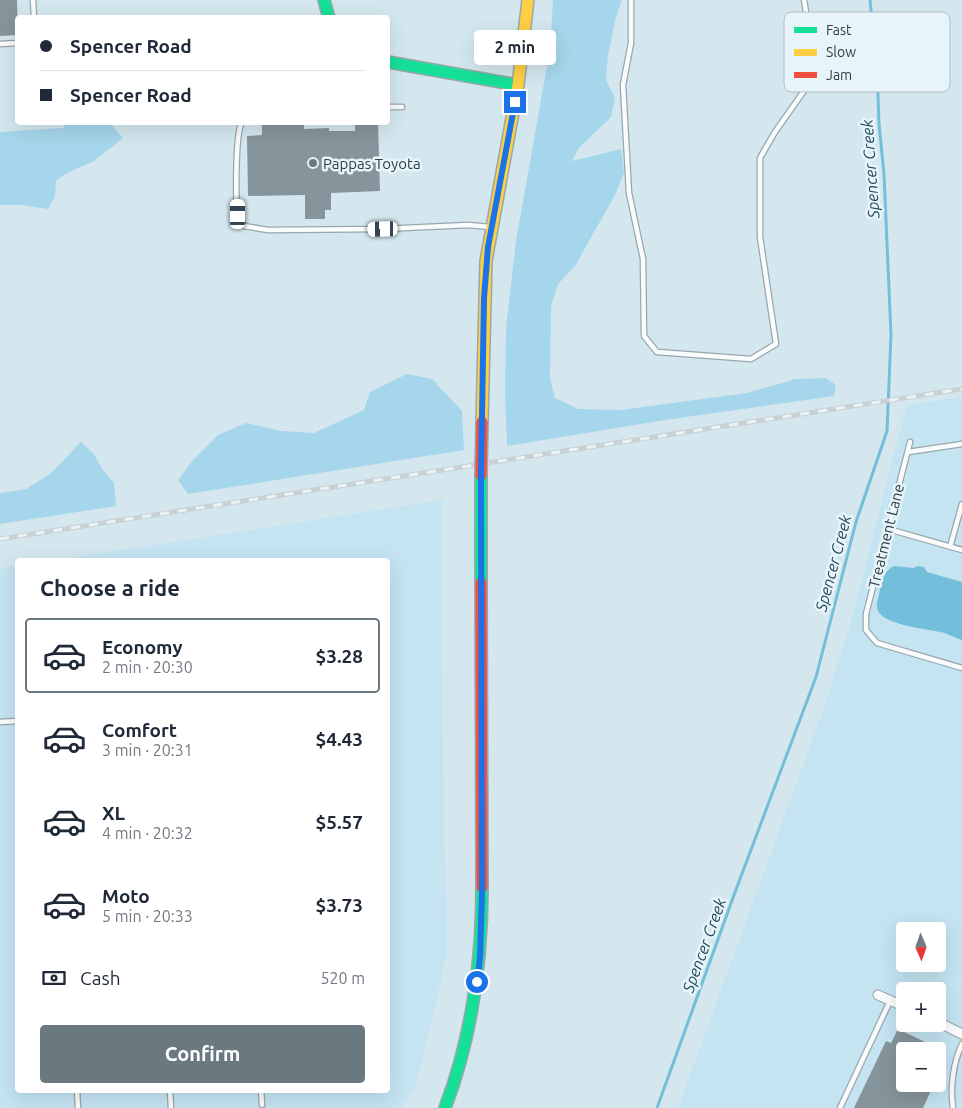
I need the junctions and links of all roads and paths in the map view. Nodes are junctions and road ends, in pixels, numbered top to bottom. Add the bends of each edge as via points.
1 (33, 0) edge
2 (324, 0) edge
3 (528, 0) edge
4 (631, 0) edge
5 (34, 15) edge
6 (329, 15) edge
7 (15, 43) edge
8 (0, 44) edge
9 (390, 62) edge
10 (518, 85) junction
11 (803, 92) edge
12 (390, 107) edge
13 (402, 107) dead end
14 (240, 125) edge
15 (491, 227) junction
16 (910, 442) dead end
17 (962, 444) edge
18 (908, 452) junction
19 (962, 504) edge
20 (888, 529) junction
21 (950, 547) junction
22 (962, 550) edge
23 (962, 668) edge
24 (15, 721) edge
25 (0, 722) edge
26 (878, 995) dead end
27 (890, 1000) junction
28 (896, 1003) edge
29 (946, 1026) edge
30 (962, 1034) edge
31 (962, 1044) edge
32 (77, 1093) edge
33 (170, 1093) edge
34 (261, 1093) edge
35 (262, 1105) dead end
36 (78, 1108) edge
37 (171, 1108) edge
38 (445, 1108) edge
39 (840, 1108) edge
40 (953, 1108) edge

1 - 5 lane
2 - 6 main road
3 - 10 main road
4 - 11 lane via 631,43 623,84 629,193 643,259 644,336 657,352 751,359 776,344 760,237 760,158
7 - 8 lane
9 - 10 main road
10 - 15 main road
12 - 13 lane
14 - 15 lane via 238,214 244,226 268,230
15 - 38 main road, bridge via 485,270 481,475 482,935 471,1018
16 - 18 lane, Treatment Lane
17 - 18 lane
18 - 20 lane, Treatment Lane
19 - 21 lane
20 - 21 lane
20 - 23 lane, Treatment Lane via 866,614 866,630 877,643
21 - 22 lane
24 - 25 lane
26 - 27 street
27 - 28 street
27 - 39 lane
29 - 30 street
31 - 40 lane via 956,1057
32 - 36 lane
33 - 37 lane
34 - 35 lane

